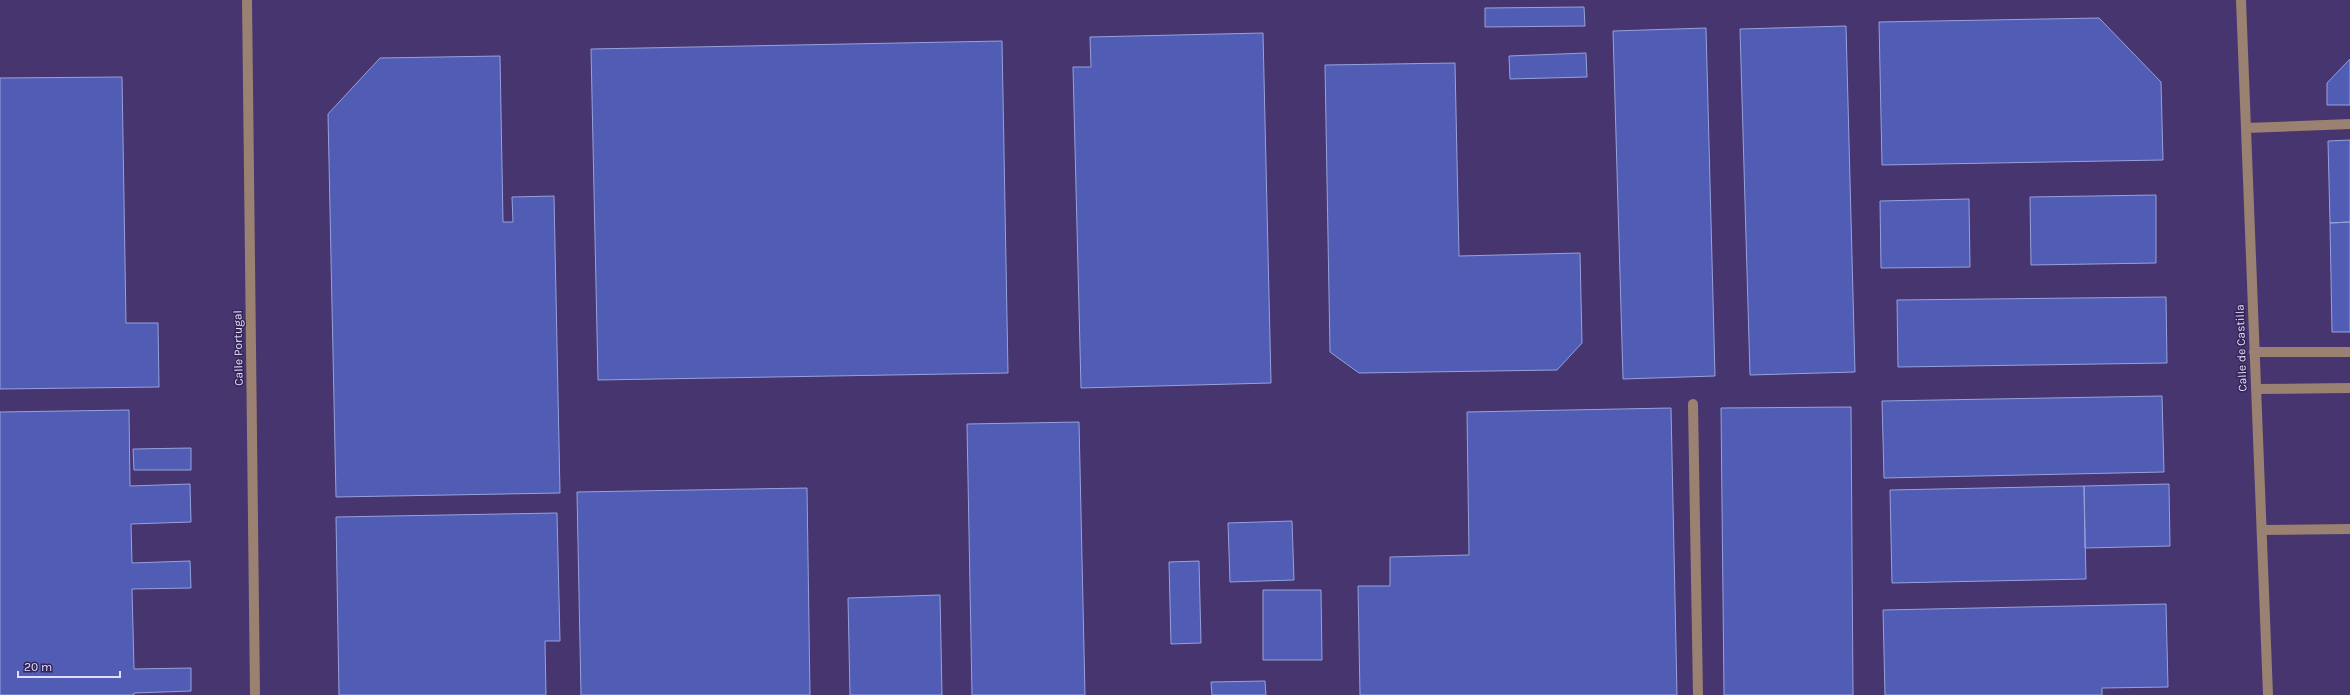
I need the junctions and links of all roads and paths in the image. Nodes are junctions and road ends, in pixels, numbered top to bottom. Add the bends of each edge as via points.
1 (247, 0) edge
2 (2241, 0) edge
3 (2350, 124) edge
4 (2246, 128) junction
5 (2254, 352) junction
6 (2350, 352) edge
7 (2350, 388) edge
8 (2256, 389) junction
9 (1693, 404) dead end
10 (2350, 529) edge
11 (2262, 530) junction
12 (255, 695) edge
13 (1698, 695) edge
14 (2268, 695) edge

1 - 12 street, Calle Portugal
2 - 4 street, Calle de Castilla
3 - 4 street
4 - 5 street, Calle de Castilla
5 - 6 street
5 - 8 street, Calle de Castilla
7 - 8 street
8 - 11 street, Calle de Castilla
9 - 13 street
10 - 11 street
11 - 14 street, Calle de Castilla

